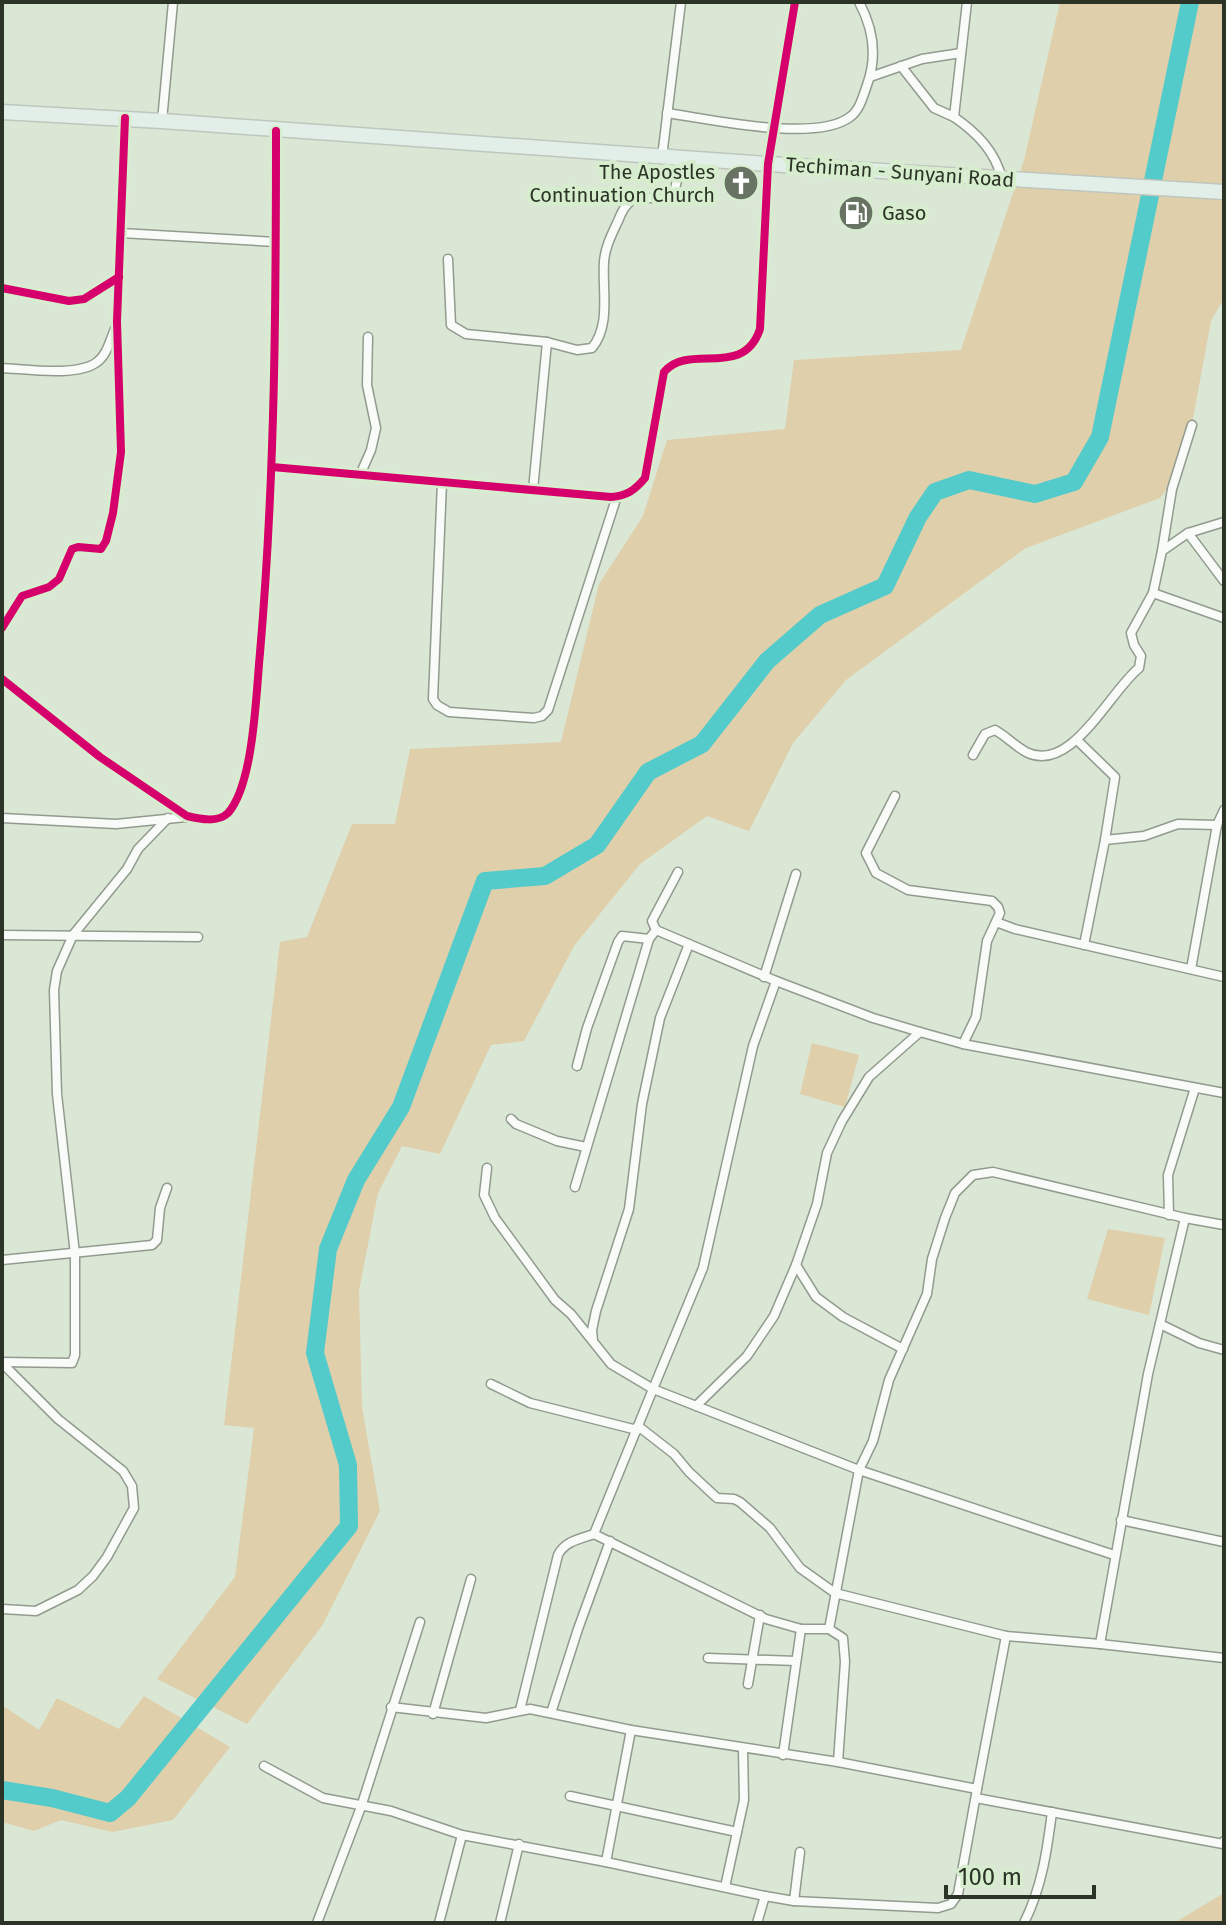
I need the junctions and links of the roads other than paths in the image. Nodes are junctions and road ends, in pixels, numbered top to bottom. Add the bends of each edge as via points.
1 (173, 2) edge
2 (681, 2) edge
3 (795, 2) edge
4 (859, 2) edge
5 (967, 2) edge
6 (961, 53) junction
7 (901, 66) junction
8 (870, 77) junction
9 (2, 112) edge
10 (667, 113) junction
11 (954, 117) junction
12 (125, 118) junction
13 (162, 121) junction
14 (774, 129) junction
15 (276, 131) junction
16 (662, 157) junction
17 (682, 158) junction
18 (768, 164) junction
19 (1002, 179) junction
20 (1224, 192) edge
21 (121, 233) junction
22 (276, 242) junction
23 (448, 259) dead end
24 (119, 277) junction
25 (2, 288) edge
26 (117, 321) junction
27 (368, 337) dead end
28 (547, 342) junction
29 (2, 368) edge
30 (1192, 425) dead end
31 (272, 467) junction
32 (360, 475) junction
33 (442, 482) junction
34 (533, 490) junction
35 (617, 496) junction
36 (1224, 522) edge
37 (1188, 533) junction
38 (1162, 551) junction
39 (1224, 581) edge
40 (1153, 593) junction
41 (1224, 618) edge
42 (2, 628) edge
43 (2, 679) edge
44 (1078, 741) junction
45 (973, 755) dead end
46 (895, 796) dead end
47 (1224, 810) edge
48 (187, 816) junction
49 (2, 818) edge
50 (168, 818) junction
51 (1217, 825) junction
52 (1105, 840) junction
53 (678, 872) dead end
54 (796, 874) dead end
55 (996, 922) junction
56 (656, 930) junction
57 (2, 935) edge
58 (73, 935) junction
59 (198, 937) dead end
60 (649, 939) junction
61 (689, 944) junction
62 (1084, 945) junction
63 (1191, 969) junction
64 (764, 977) junction
65 (1224, 977) edge
66 (776, 981) junction
67 (920, 1032) junction
68 (963, 1044) junction
69 (577, 1066) dead end
70 (1195, 1088) junction
71 (1224, 1093) edge
72 (511, 1119) dead end
73 (586, 1147) junction
74 (487, 1168) dead end
75 (575, 1187) dead end
76 (167, 1188) dead end
77 (1169, 1215) junction
78 (1185, 1218) junction
79 (1224, 1225) edge
80 (75, 1254) junction
81 (2, 1260) edge
82 (796, 1265) junction
83 (1160, 1324) junction
84 (593, 1341) junction
85 (903, 1349) junction
86 (1224, 1350) edge
87 (2, 1363) edge
88 (491, 1384) dead end
89 (653, 1389) junction
90 (696, 1406) junction
91 (637, 1428) junction
92 (859, 1470) junction
93 (1121, 1520) junction
94 (594, 1534) junction
95 (610, 1541) junction
96 (1224, 1542) edge
97 (1114, 1555) junction
98 (471, 1579) dead end
99 (835, 1593) junction
100 (2, 1609) edge
101 (760, 1615) junction
102 (420, 1622) dead end
103 (801, 1629) junction
104 (829, 1629) junction
105 (1006, 1636) junction
106 (1100, 1644) junction
107 (708, 1658) dead end
108 (1224, 1658) edge
109 (752, 1660) junction
110 (796, 1661) junction
111 (748, 1684) dead end
112 (391, 1707) junction
113 (520, 1710) junction
114 (551, 1713) junction
115 (433, 1714) junction
116 (631, 1730) junction
117 (743, 1749) junction
118 (783, 1755) junction
119 (838, 1762) junction
120 (264, 1766) dead end
121 (976, 1793) junction
122 (570, 1796) dead end
123 (617, 1806) junction
124 (361, 1807) junction
125 (1052, 1812) junction
126 (737, 1832) junction
127 (462, 1835) junction
128 (1224, 1841) edge
129 (519, 1844) junction
130 (800, 1852) dead end
131 (606, 1862) junction
132 (725, 1887) junction
133 (765, 1896) junction
134 (794, 1901) junction
135 (317, 1923) edge
136 (439, 1923) edge
137 (500, 1923) edge
138 (757, 1923) edge
139 (1024, 1923) edge

1 - 13 street
2 - 10 street
3 - 14 street
4 - 8 street via 873,33
5 - 6 street
6 - 7 street
6 - 11 street
7 - 8 street
7 - 11 street via 934,108
8 - 14 street via 850,117 833,125
9 - 12 main road, Techiman - Sunyani Road
10 - 14 street
10 - 16 street
11 - 19 street via 987,146
12 - 13 main road, Techiman - Sunyani Road
12 - 21 street
13 - 15 main road, Techiman - Sunyani Road
14 - 18 street
15 - 16 main road, Techiman - Sunyani Road
15 - 22 street
16 - 17 main road, Techiman - Sunyani Road
17 - 18 main road, Techiman - Sunyani Road
17 - 28 street via 669,198 632,200 609,239 599,340 592,348 577,350
18 - 19 main road, Techiman - Sunyani Road
18 - 35 street via 757,339 734,357 681,362 664,372 645,478 625,496
19 - 20 main road, Techiman - Sunyani Road
21 - 22 street
21 - 24 street
22 - 31 street
23 - 28 street via 451,325 456,330
24 - 25 street via 84,299 69,301
24 - 26 street
26 - 29 street via 108,348 87,368
26 - 42 street via 121,452 106,541 101,549 72,549 59,579 22,596
27 - 32 street via 367,385 376,428
28 - 34 street
30 - 38 street via 1172,489
31 - 32 street
31 - 48 street via 251,750 226,815 204,820
32 - 33 street
33 - 34 street
33 - 35 street via 433,699 449,712 534,718 548,710
34 - 35 street
36 - 37 street
37 - 38 street
37 - 39 street
38 - 40 street
40 - 41 street
40 - 44 street via 1131,633 1141,656 1139,668
43 - 48 street via 100,757
44 - 45 street via 1039,756 995,730 985,734
44 - 52 street via 1115,777
46 - 55 street via 866,853 876,873 908,890 992,901 1000,913
47 - 51 street
48 - 50 street
49 - 50 street via 116,824
50 - 58 street
51 - 52 street via 1178,824 1144,836
51 - 63 street
52 - 62 street
53 - 56 street via 652,921
54 - 64 street
55 - 62 street
55 - 68 street via 987,941 976,1017
56 - 60 street
56 - 61 street
57 - 58 street
58 - 59 street
58 - 80 street via 54,990 57,1094
60 - 69 street via 627,935 618,942
60 - 73 street
61 - 64 street
61 - 84 street via 660,1018 629,1209 596,1311
62 - 63 street
63 - 65 street
64 - 66 street
66 - 67 street
66 - 89 street via 753,1046 703,1268
67 - 68 street
67 - 82 street via 869,1077 842,1121 827,1153
68 - 70 street
70 - 71 street
70 - 77 street via 1168,1175
72 - 73 street via 557,1141
73 - 75 street
74 - 84 street via 484,1195 495,1218 555,1300
76 - 80 street via 152,1245
77 - 78 street
77 - 85 street via 993,1172 973,1175 955,1193 932,1259 927,1294
78 - 79 street
78 - 83 street
80 - 81 street
80 - 87 street via 72,1363
82 - 85 street via 816,1297
82 - 90 street via 774,1316 747,1356
83 - 86 street
83 - 93 street
84 - 89 street via 611,1364
85 - 92 street
87 - 100 street via 58,1419 123,1471 132,1486 134,1508 107,1557 78,1590 36,1611
88 - 91 street via 530,1403
89 - 90 street
89 - 91 street
90 - 92 street
91 - 94 street
91 - 99 street via 674,1454 717,1498 740,1502 770,1528 800,1568
92 - 97 street
92 - 99 street
93 - 96 street
93 - 97 street
94 - 95 street
94 - 113 street via 562,1547 558,1555
95 - 101 street
95 - 114 street
97 - 106 street
98 - 115 street
99 - 104 street
99 - 105 street
101 - 103 street
101 - 109 street
102 - 112 street
103 - 104 street
103 - 110 street
104 - 119 street via 843,1638 845,1662
105 - 106 street
105 - 121 street
106 - 108 street
107 - 109 street
109 - 110 street
109 - 111 street
110 - 118 street
112 - 115 street
112 - 124 street
113 - 114 street
113 - 115 street via 486,1718
114 - 116 street
116 - 117 street
116 - 123 street
117 - 118 street
117 - 126 street via 744,1800
118 - 119 street
119 - 121 street
120 - 124 street via 323,1798
121 - 125 street
121 - 134 street via 958,1894 951,1904 938,1908
122 - 123 street
123 - 126 street
123 - 131 street
124 - 127 street via 404,1814
124 - 135 street
125 - 128 street
125 - 139 street via 1045,1864
126 - 132 street
127 - 129 street
127 - 136 street
129 - 131 street
129 - 137 street
130 - 134 street
131 - 132 street
132 - 133 street
133 - 134 street
133 - 138 street

